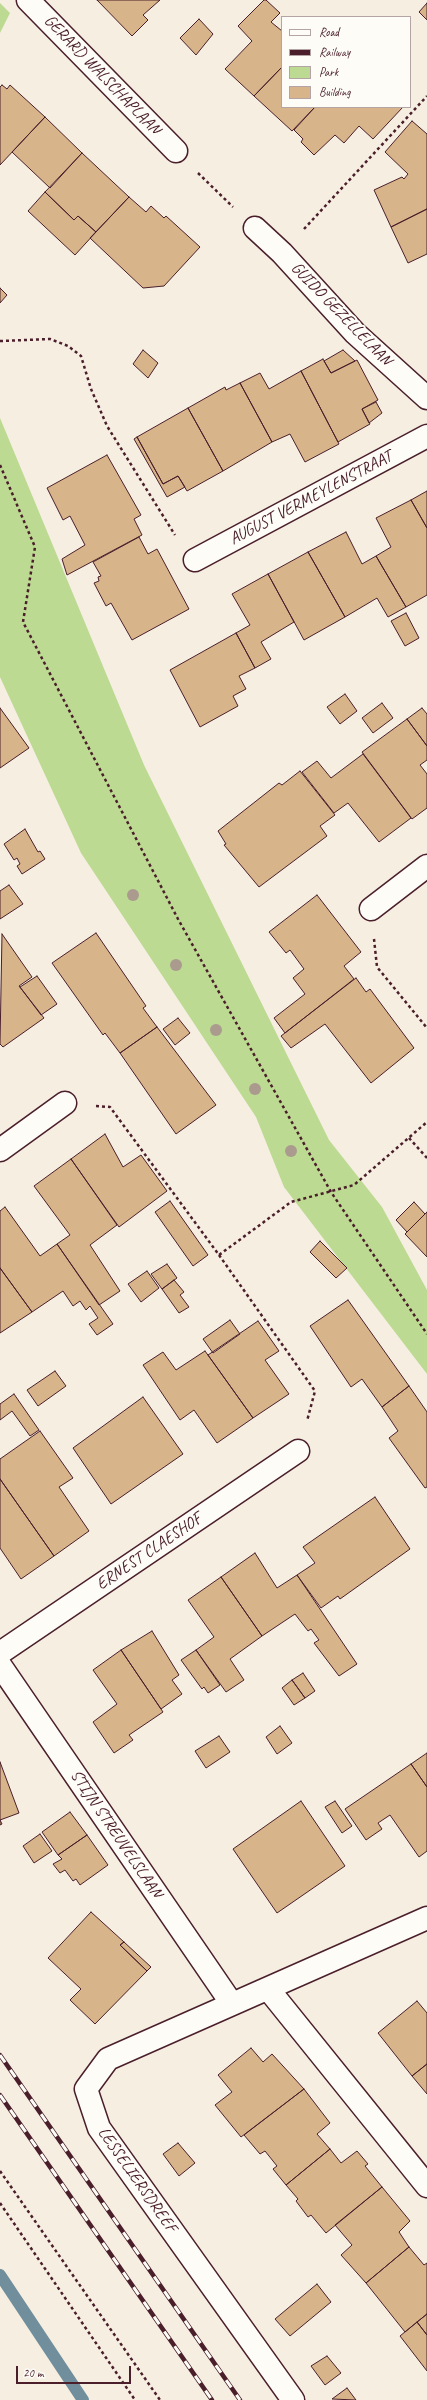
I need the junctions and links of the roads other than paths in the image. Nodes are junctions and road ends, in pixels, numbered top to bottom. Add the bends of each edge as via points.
1 (28, 0) edge
2 (176, 151) road end
3 (255, 228) road end
4 (427, 398) edge
5 (427, 436) edge
6 (195, 560) road end
7 (427, 866) edge
8 (372, 909) road end
9 (65, 1103) road end
10 (0, 1150) edge
11 (298, 1451) road end
12 (0, 1654) edge
13 (0, 1665) edge
14 (427, 1918) edge
15 (269, 1990) junction
16 (232, 2004) junction
17 (427, 2186) edge
18 (293, 2400) edge

1 - 2 street, GERARD WALSCHAPLAAN
3 - 4 street, GUIDO GEZELLELAAN via 282,253 355,333
5 - 6 street, AUGUST VERMEYLENSTRAAT
7 - 8 street
9 - 10 street
11 - 12 street, ERNEST CLAESHOF
13 - 16 street, STIJN STREUVELSLAAN
14 - 15 street, LESSELIERSDREEF
15 - 16 street, LESSELIERSDREEF
15 - 17 street
16 - 18 street, LESSELIERSDREEF via 108,2059 86,2089 99,2128

